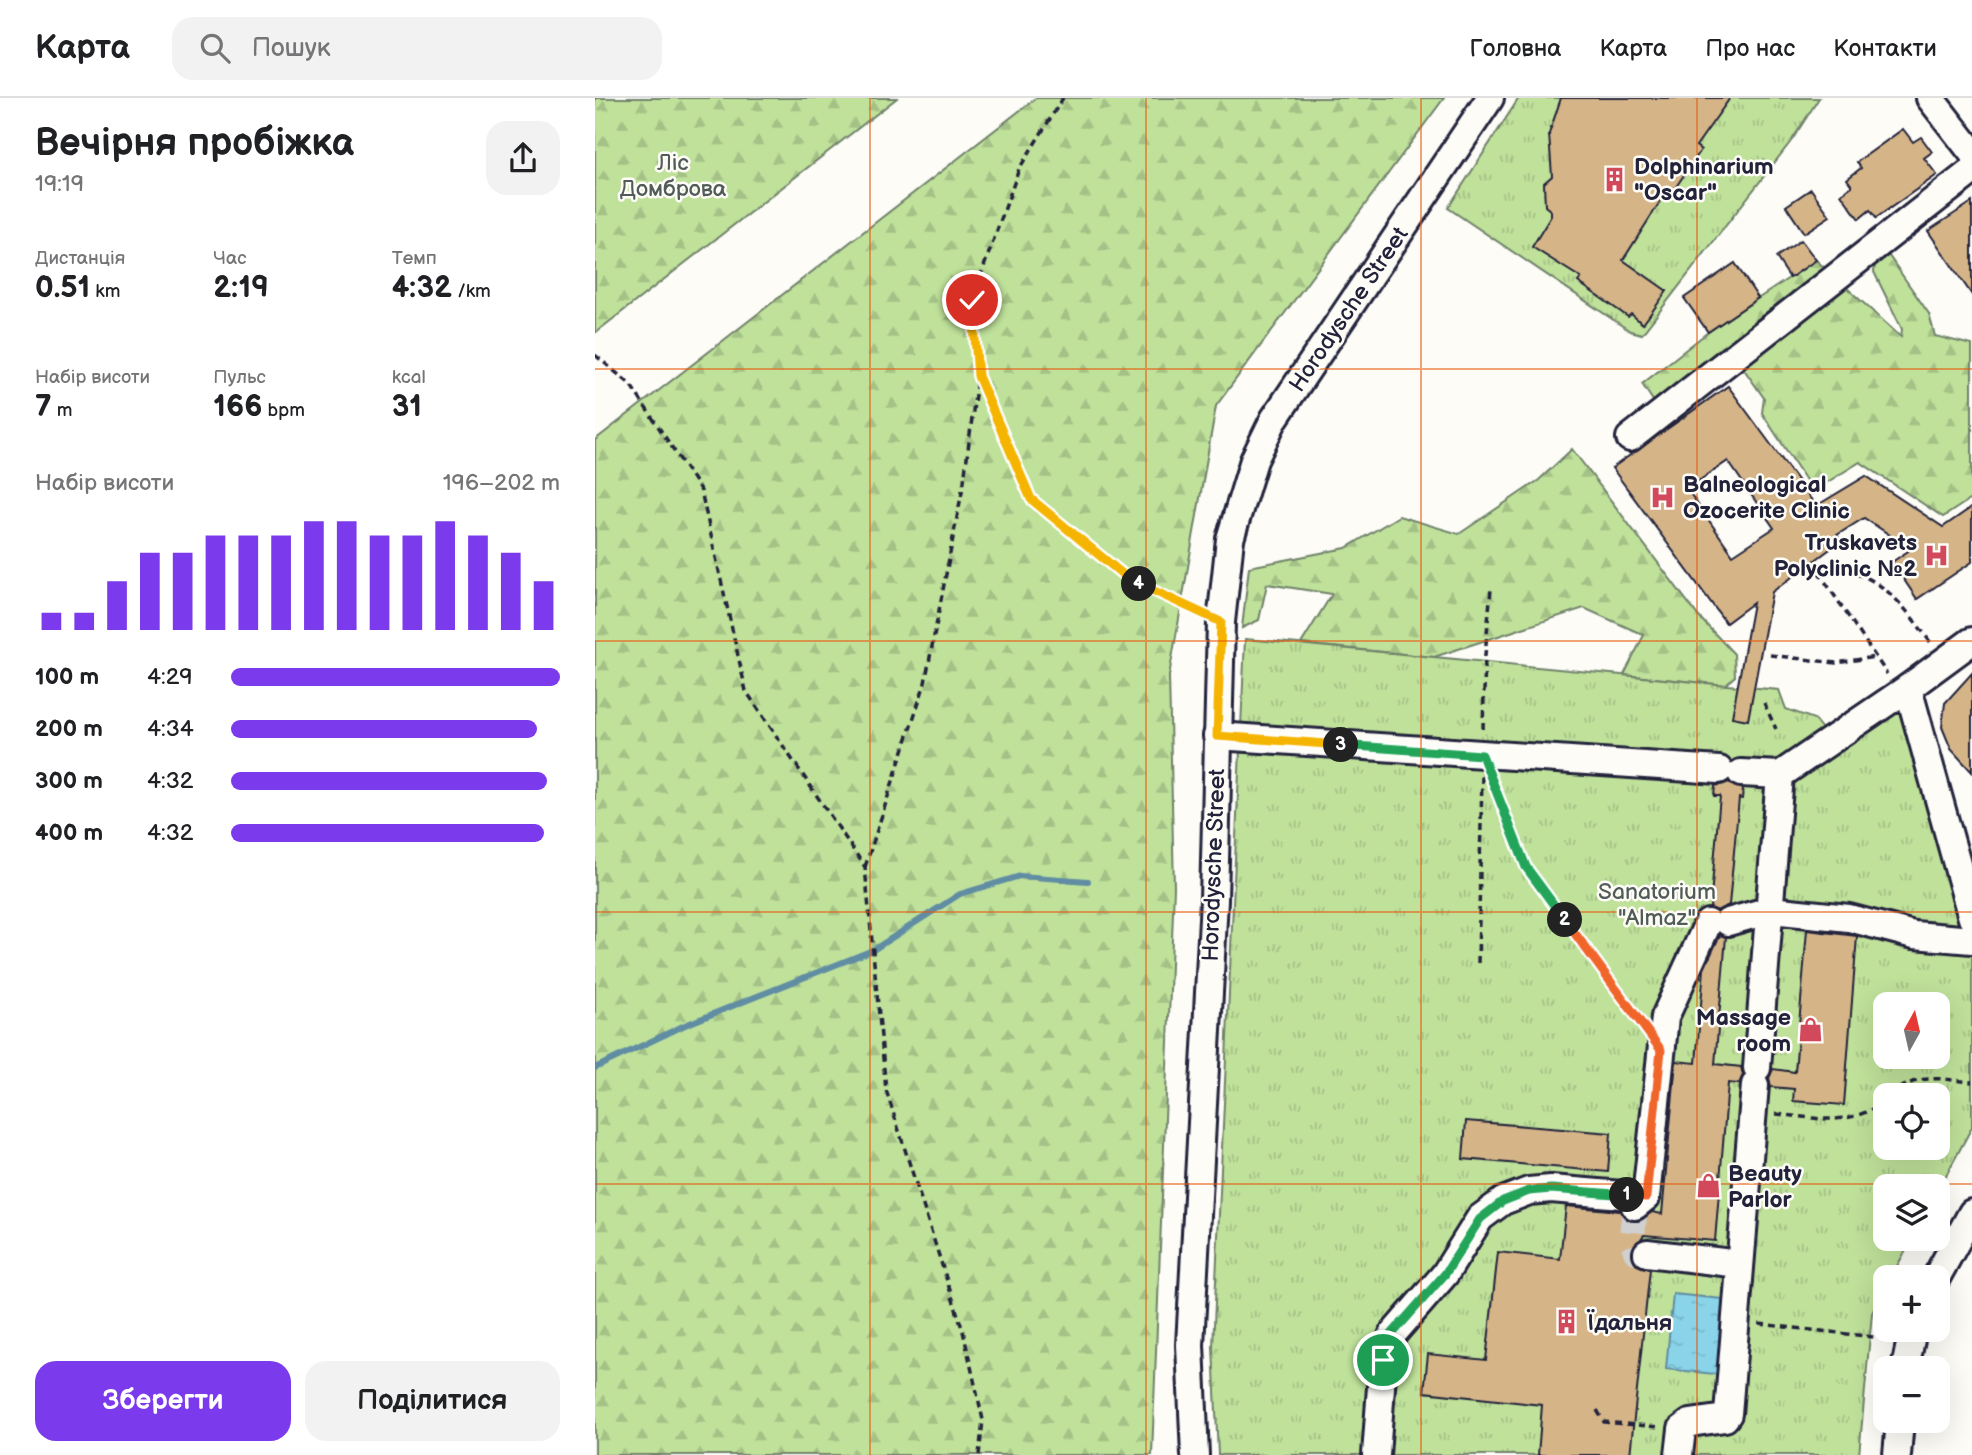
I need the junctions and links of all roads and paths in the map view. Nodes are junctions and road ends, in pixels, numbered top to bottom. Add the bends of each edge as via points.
1 (1063, 98) edge
2 (1490, 98) edge
3 (1930, 98) edge
4 (1972, 152) edge
5 (1972, 171) edge
6 (595, 355) edge
7 (978, 376) junction
8 (1630, 438) dead end
9 (1812, 562) dead end
10 (1821, 574) junction
11 (1221, 622) junction
12 (1972, 641) edge
13 (1933, 645) dead end
14 (1770, 655) dead end
15 (1876, 657) junction
16 (1904, 690) junction
17 (1764, 703) dead end
18 (1776, 729) dead end
19 (1217, 736) junction
20 (1482, 755) junction
21 (1780, 775) junction
22 (865, 867) junction
23 (1770, 909) junction
24 (1972, 918) edge
25 (1972, 940) edge
26 (1661, 1050) junction
27 (1972, 1082) edge
28 (1907, 1083) edge
29 (1755, 1088) junction
30 (1873, 1110) edge
31 (1972, 1213) edge
32 (1647, 1253) dead end
33 (1741, 1264) junction
34 (1943, 1265) edge
35 (1736, 1322) junction
36 (1873, 1336) edge
37 (1597, 1409) dead end
38 (1899, 1433) edge
39 (1681, 1442) edge
40 (979, 1455) edge
41 (1195, 1455) edge
42 (1376, 1455) edge
43 (1897, 1455) edge

1 - 7 path via 1019,169 972,300
2 - 11 street, Horodysche Street via 1274,419 1254,460 1230,539
3 - 4 street
5 - 8 street
6 - 22 path via 630,384 701,491 746,691
7 - 11 path via 1031,499 1126,577
7 - 22 path via 964,481 925,683
9 - 10 path
10 - 13 path via 1851,570 1864,575 1889,592
10 - 15 path
11 - 19 street, Horodysche Street
12 - 16 street
14 - 15 path via 1836,663
15 - 16 path
16 - 21 street
16 - 24 street
17 - 18 path
19 - 20 street
19 - 41 street, Horodysche Street via 1214,900 1190,1345
20 - 21 street
20 - 26 path via 1526,867
21 - 23 street
22 - 40 path via 886,1090 963,1331 983,1420
23 - 25 street via 1849,918 1914,935
23 - 26 street via 1718,923 1665,1017
23 - 29 street
26 - 42 street via 1641,1201 1551,1189 1529,1191 1503,1201 1480,1219 1445,1274 1392,1334 1383,1360
27 - 28 path via 1921,1079
29 - 30 path via 1849,1120
29 - 33 street
31 - 34 street
32 - 33 street
33 - 35 street
35 - 36 path
35 - 39 street via 1728,1414 1690,1423
37 - 39 path via 1604,1422
38 - 43 street

